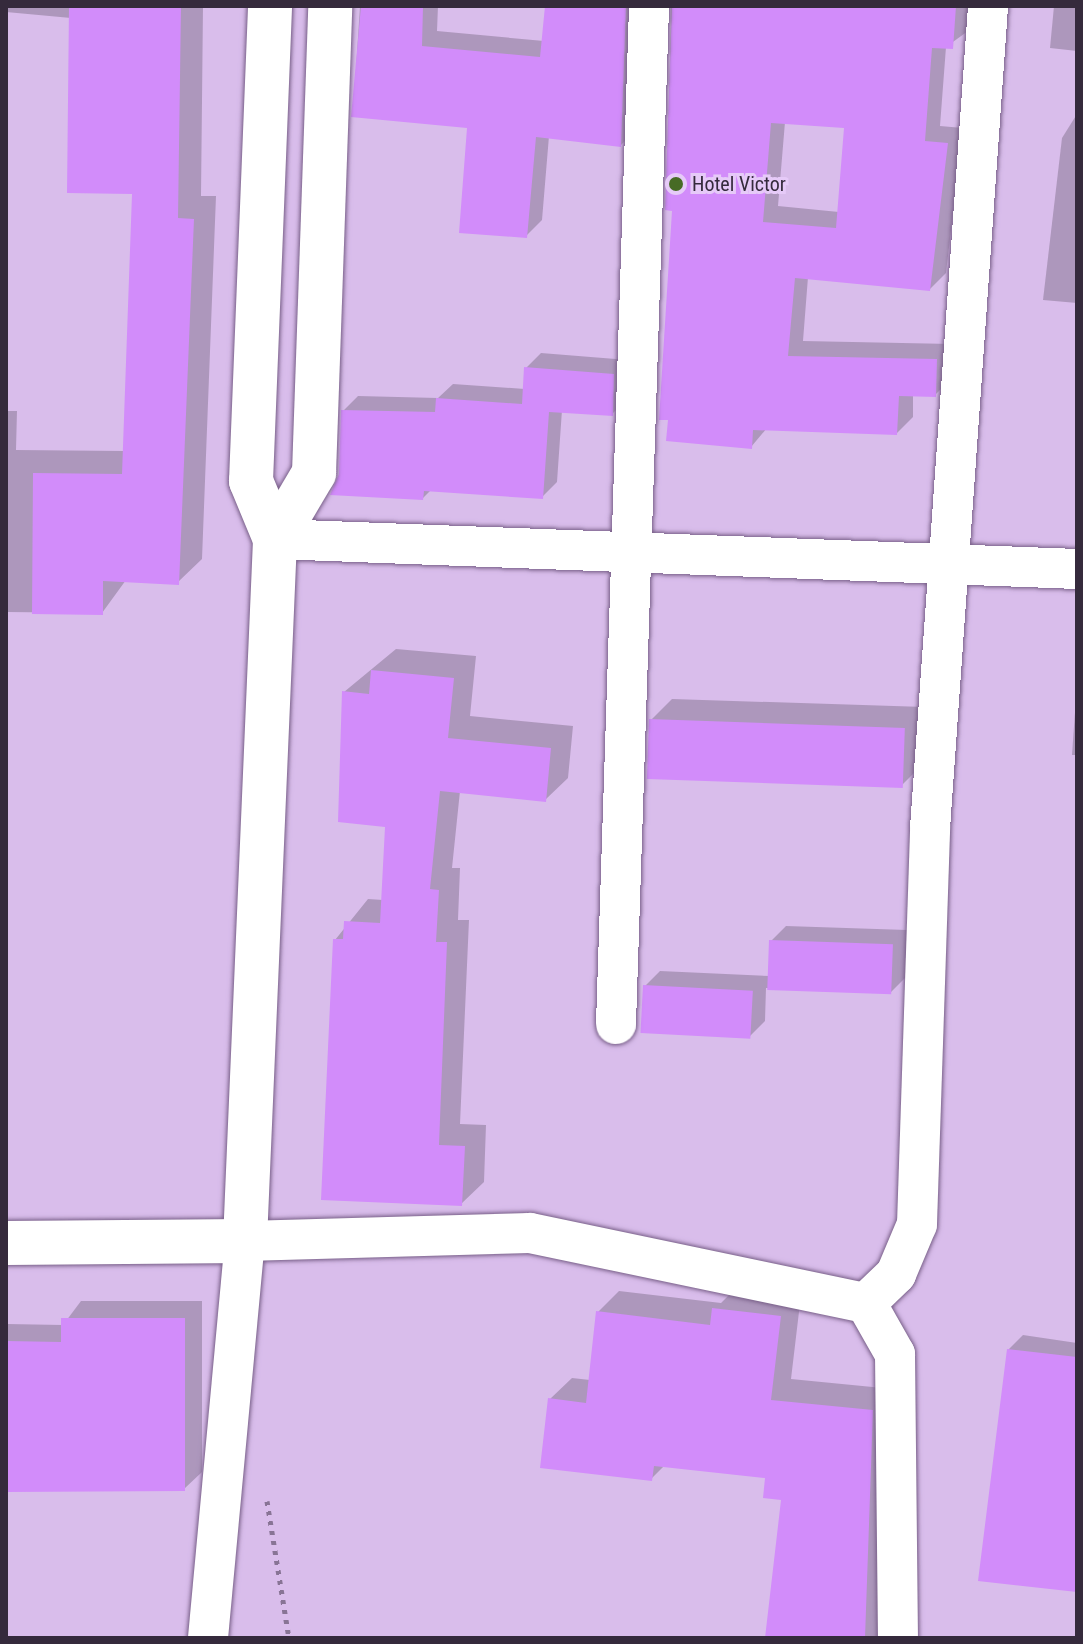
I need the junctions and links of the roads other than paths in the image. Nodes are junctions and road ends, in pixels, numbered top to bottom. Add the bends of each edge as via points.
1 (270, 6) edge
2 (330, 6) edge
3 (649, 6) edge
4 (988, 6) edge
5 (275, 539) junction
6 (631, 555) junction
7 (952, 565) junction
8 (1077, 569) edge
9 (616, 1024) dead end
10 (245, 1241) junction
11 (6, 1243) edge
12 (866, 1303) junction
13 (208, 1638) edge
14 (898, 1638) edge

1 - 5 main road via 251,481
2 - 5 main road via 314,473
3 - 6 street
4 - 7 street
5 - 6 street
5 - 10 main road
6 - 7 street
6 - 9 street
7 - 8 street
7 - 12 street via 930,828 917,1224 896,1274
10 - 11 main road
10 - 12 street via 530,1233
10 - 13 street
12 - 14 street via 895,1354

